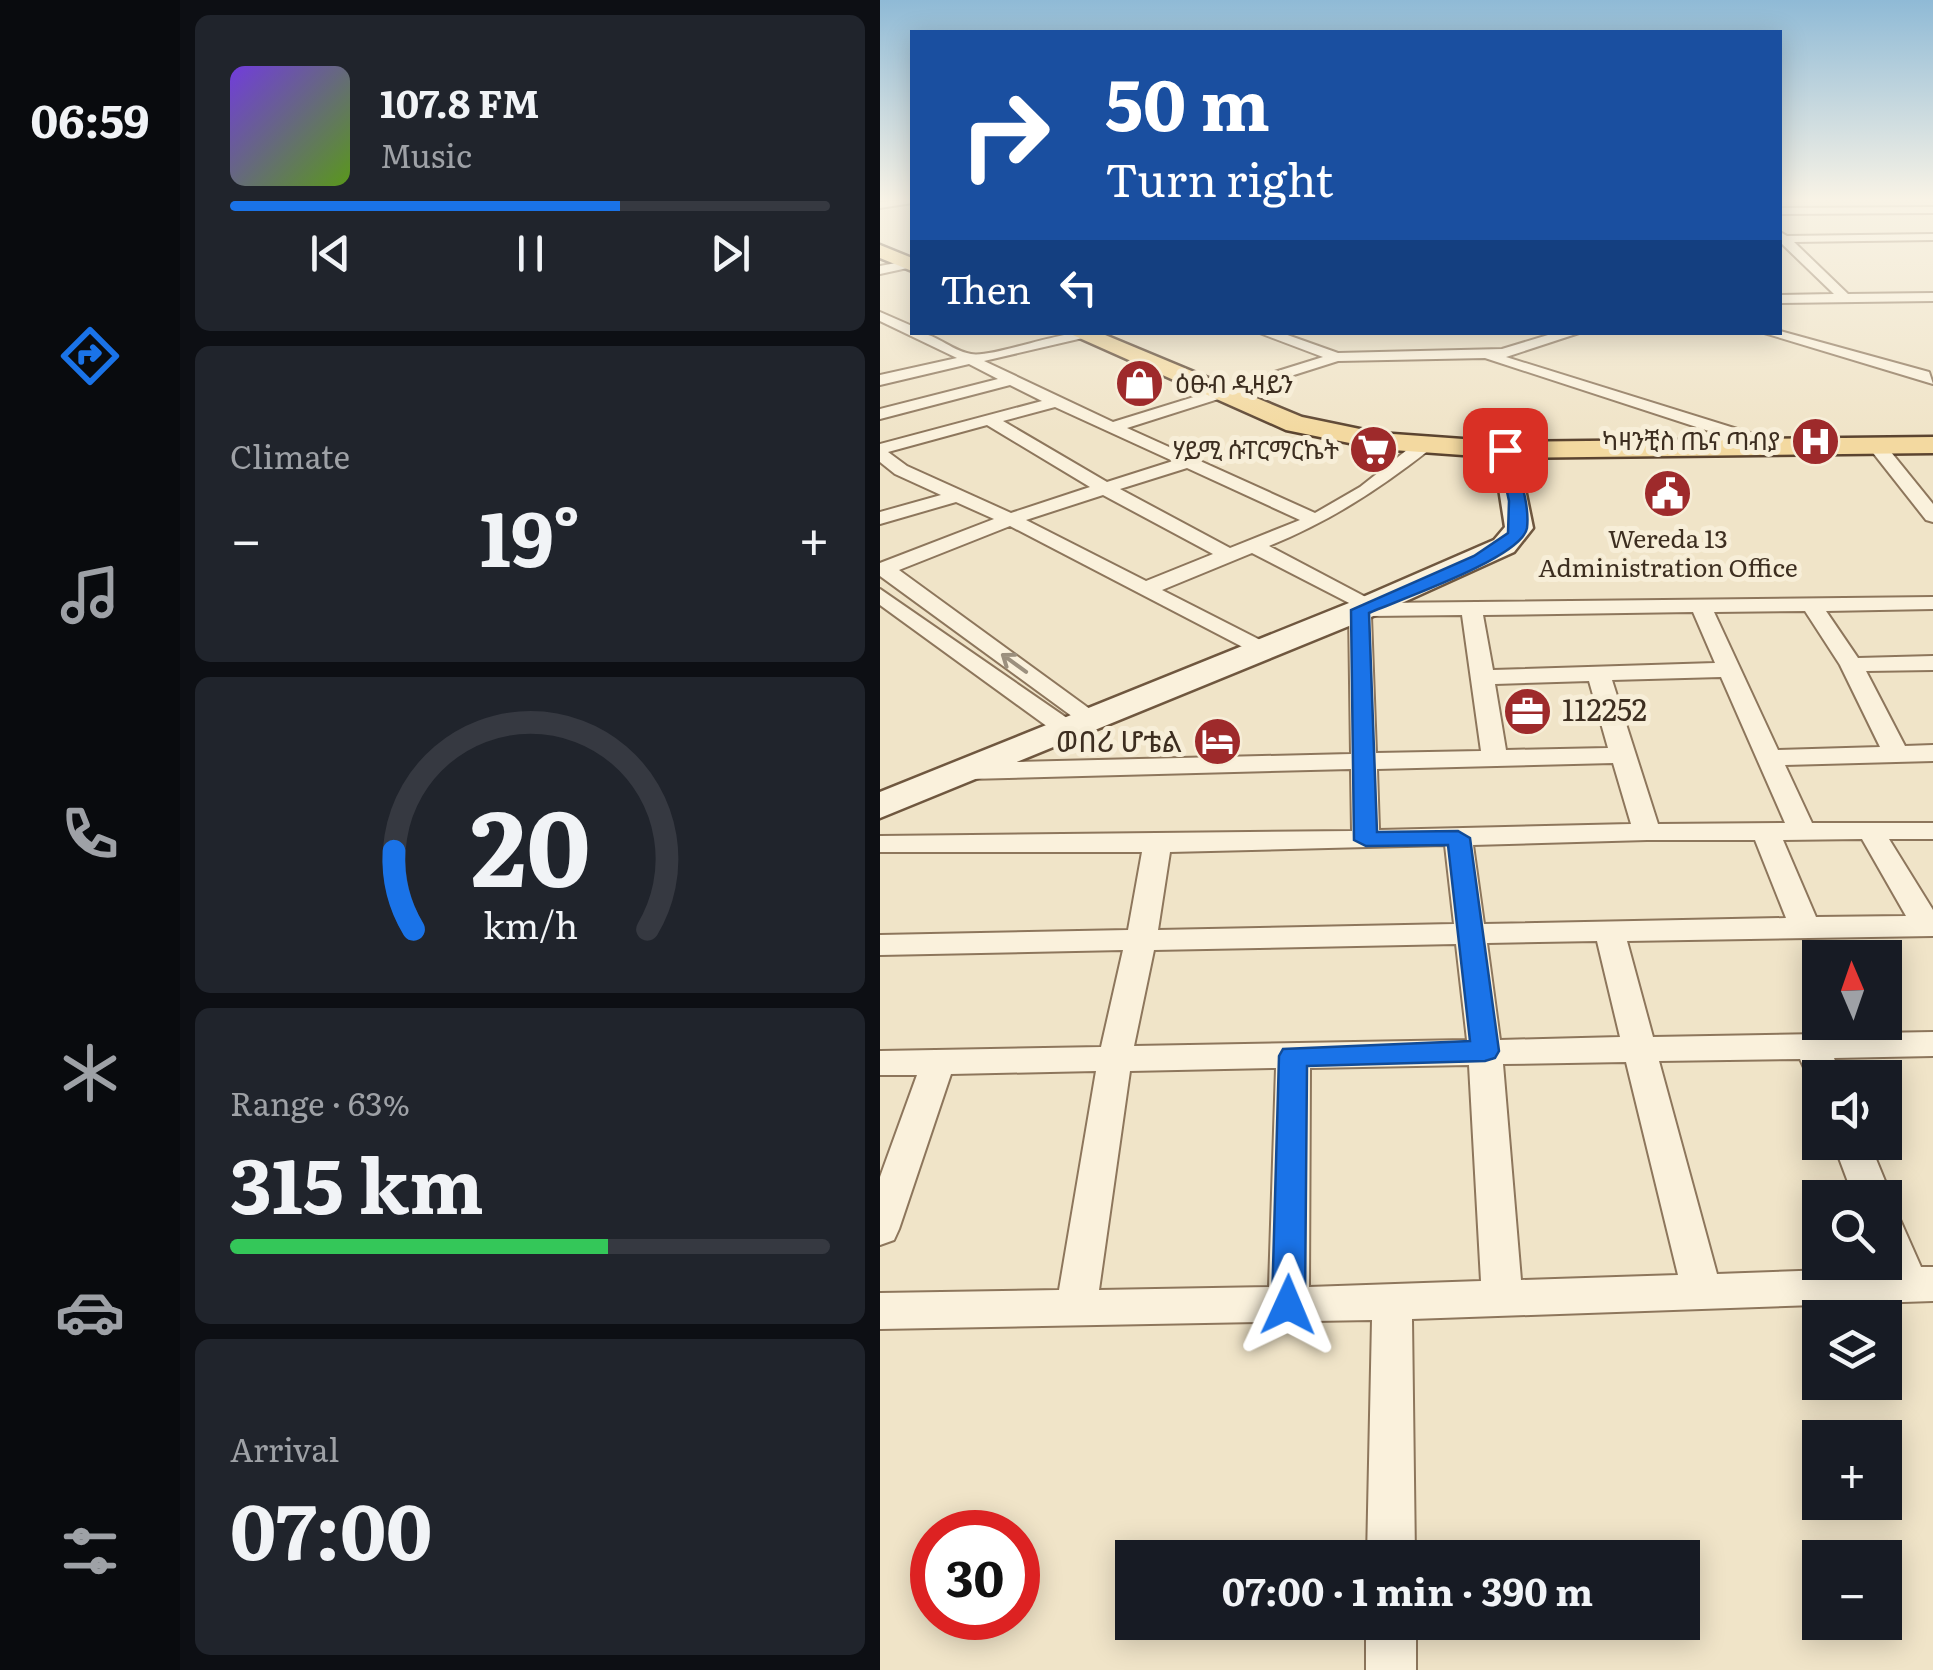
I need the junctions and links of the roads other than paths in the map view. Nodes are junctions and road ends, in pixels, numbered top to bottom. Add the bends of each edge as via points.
1 (1823, 277) edge
2 (1933, 297) edge
3 (1844, 298) junction
4 (1782, 299) edge
5 (880, 316) edge
6 (910, 329) edge
7 (910, 332) edge
8 (922, 335) edge
9 (1076, 335) edge
10 (1082, 335) edge
11 (1273, 335) edge
12 (1562, 335) edge
13 (1779, 335) edge
14 (880, 338) edge
15 (1445, 338) dead end
16 (1486, 353) junction
17 (1338, 358) junction
18 (972, 360) junction
19 (880, 367) edge
20 (1930, 374) edge
21 (898, 376) junction
22 (880, 380) edge
23 (1011, 380) junction
24 (1225, 392) junction
25 (1056, 402) junction
26 (880, 414) edge
27 (990, 421) junction
28 (1114, 427) junction
29 (1933, 444) edge
30 (1876, 445) junction
31 (1423, 446) junction
32 (1773, 446) junction
33 (1505, 450) junction
34 (880, 451) edge
35 (1189, 462) junction
36 (902, 470) junction
37 (880, 476) edge
38 (1104, 488) junction
39 (960, 495) junction
40 (1933, 516) edge
41 (880, 518) edge
42 (1316, 520) junction
43 (1014, 521) junction
44 (1254, 546) junction
45 (1230, 556) junction
46 (882, 569) edge
47 (1143, 590) junction
48 (880, 596) edge
49 (1933, 603) edge
50 (1812, 605) junction
51 (1364, 607) junction
52 (1700, 607) junction
53 (1472, 610) junction
54 (1260, 649) junction
55 (1933, 663) edge
56 (1851, 665) junction
57 (1729, 670) junction
58 (1598, 673) junction
59 (1484, 677) junction
60 (1081, 725) junction
61 (1933, 753) edge
62 (1896, 754) junction
63 (1624, 755) junction
64 (1495, 758) junction
65 (1769, 758) junction
66 (1365, 762) junction
67 (969, 771) junction
68 (880, 806) edge
69 (1646, 832) junction
70 (1871, 832) junction
71 (1933, 832) edge
72 (1766, 833) junction
73 (1803, 833) junction
74 (1458, 838) junction
75 (1366, 840) junction
76 (880, 844) edge
77 (1157, 844) junction
78 (1932, 925) edge
79 (1806, 927) junction
80 (1470, 934) junction
81 (1610, 934) junction
82 (1141, 940) junction
83 (880, 945) edge
84 (1933, 1044) edge
85 (1485, 1051) junction
86 (1640, 1052) junction
87 (1293, 1056) junction
88 (1115, 1057) junction
89 (1837, 1060) edge
90 (939, 1061) junction
91 (880, 1062) edge
92 (1802, 1062) edge
93 (880, 1228) edge
94 (1902, 1253) edge
95 (1921, 1284) edge
96 (1702, 1293) junction
97 (1502, 1298) junction
98 (1392, 1302) junction
99 (1288, 1305) junction
100 (1076, 1309) junction
101 (880, 1310) edge
102 (1391, 1540) edge
103 (1391, 1640) edge
104 (1391, 1670) edge

1 - 3 street
2 - 3 street
3 - 4 street
5 - 6 street
7 - 14 street
8 - 18 street
9 - 18 street
10 - 24 main road
11 - 17 street
12 - 16 street
13 - 20 street
15 - 16 street
16 - 17 street
16 - 32 street
17 - 24 street
18 - 21 street
18 - 23 street
19 - 21 street
21 - 22 street
23 - 25 street
23 - 26 street
24 - 28 street
24 - 31 main road via 1317,430
25 - 27 street
25 - 28 street
27 - 34 street
27 - 38 street
28 - 35 street
29 - 30 main road
30 - 32 main road
30 - 40 street
31 - 33 main road
31 - 42 street
32 - 33 main road
33 - 51 street via 1517,501 1515,536 1480,560
34 - 36 street
35 - 38 street
35 - 42 street
36 - 37 street
36 - 39 street
38 - 43 street
38 - 45 street
39 - 41 street
39 - 43 street
42 - 44 street
43 - 46 street
43 - 47 street
44 - 45 street
44 - 51 street
45 - 47 street
60 -> 46 street
47 - 54 street
48 - 60 street
49 - 50 street
50 - 52 street
50 - 56 street
51 - 53 street
51 - 54 street
51 - 66 street
52 - 53 street
52 - 57 street
53 - 59 street
54 - 60 street
55 - 56 street
56 - 62 street
57 - 58 street
57 - 65 street
58 - 59 street
58 - 63 street
59 - 64 street
60 - 67 street
61 - 62 street
62 - 65 street
63 - 64 street
63 - 69 street
64 - 66 street
65 - 73 street
66 - 67 street
66 - 75 street
67 - 68 street
69 - 72 street
69 - 74 street
70 - 71 street
70 - 73 street
70 - 78 street
72 - 73 street
72 - 79 street
74 - 75 street
74 - 80 street
75 - 77 street
76 - 77 street
77 - 82 street
78 - 79 street
79 - 81 street
80 - 81 street
80 - 82 street
80 - 85 street
81 - 86 street
82 - 83 street
82 - 88 street
84 - 89 street
85 - 86 street
85 - 87 street
85 - 97 street
86 - 92 street
86 - 96 street
87 - 88 street
87 - 99 street
88 - 90 street
88 - 100 street
90 - 91 street
90 - 93 street
94 - 95 street
95 - 96 street
96 - 97 street
97 - 98 street
98 - 99 street
98 - 102 street
99 - 100 street
100 - 101 street
103 - 104 street

